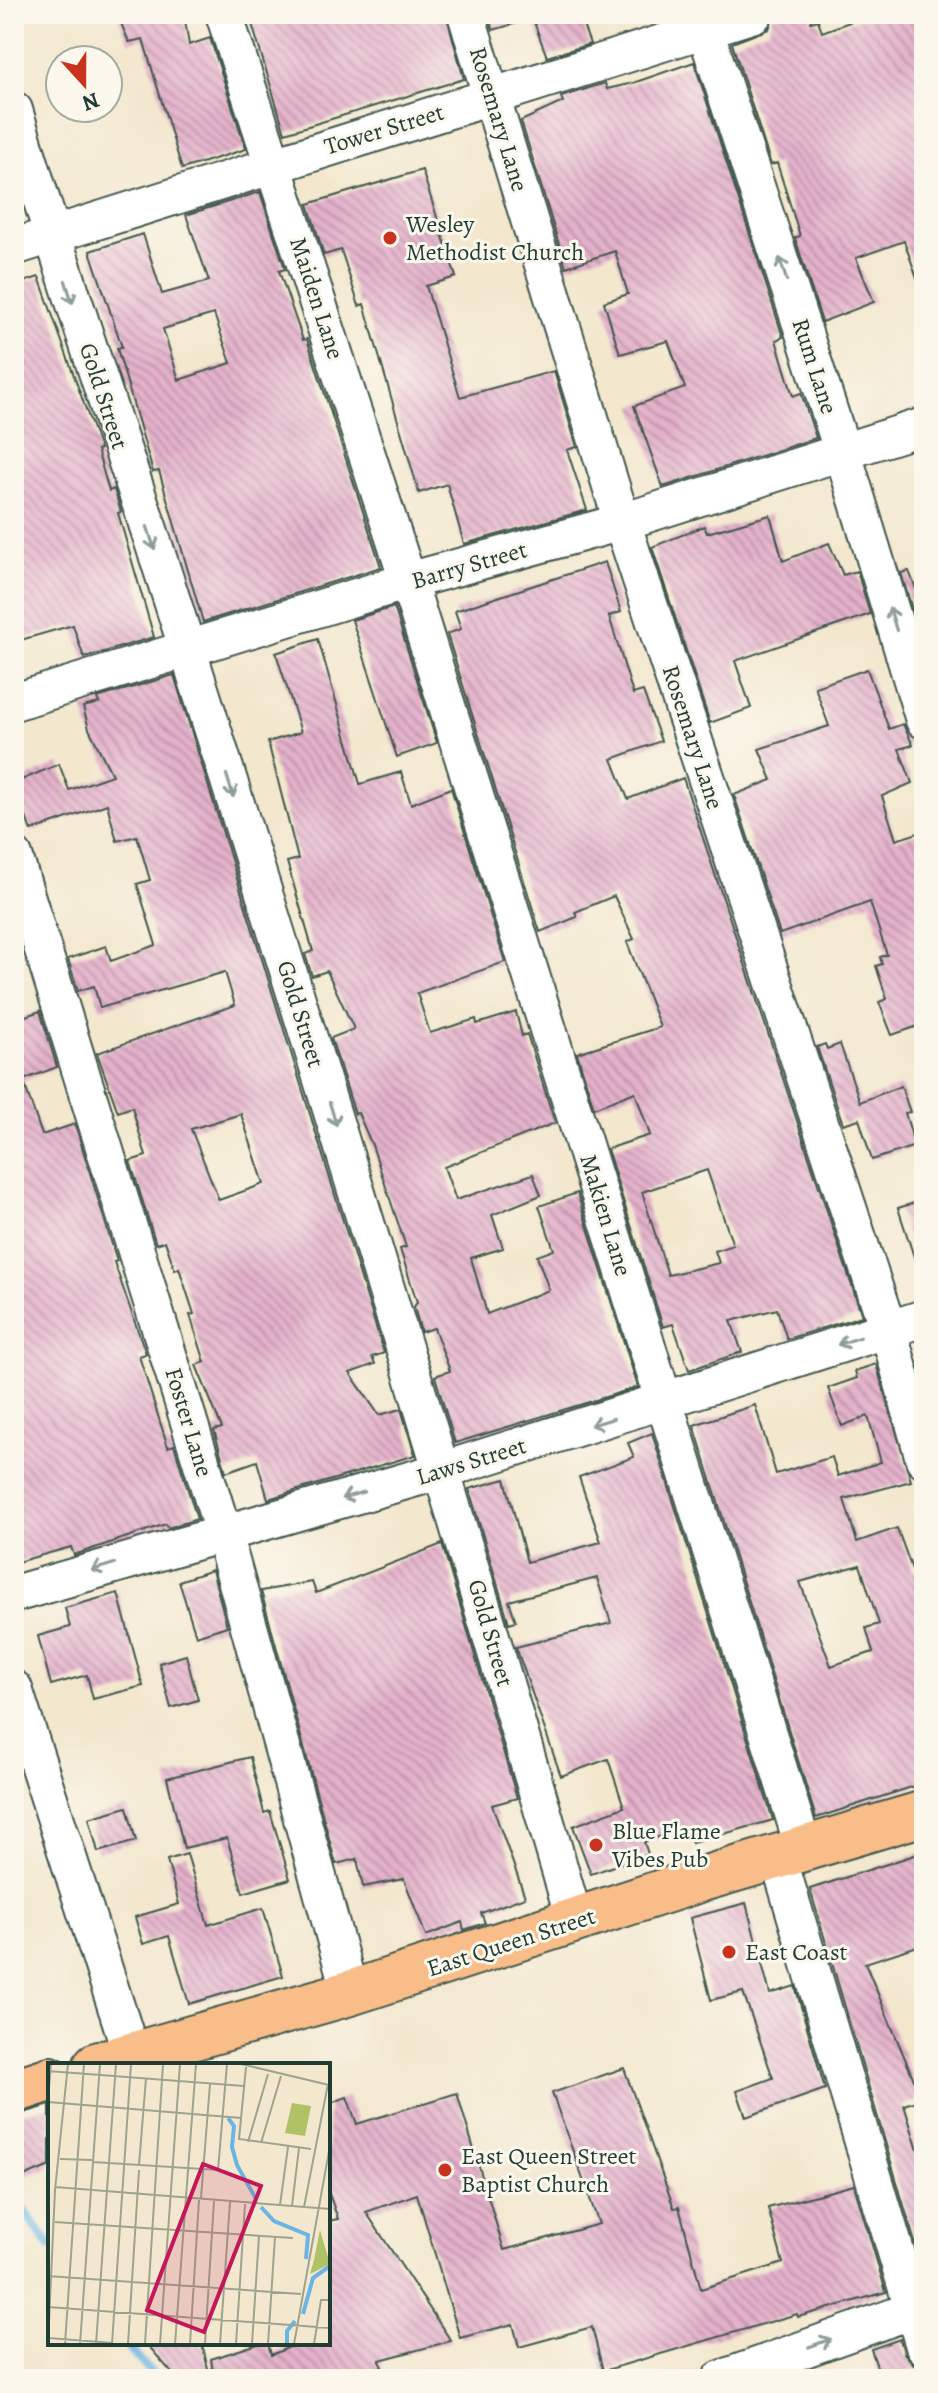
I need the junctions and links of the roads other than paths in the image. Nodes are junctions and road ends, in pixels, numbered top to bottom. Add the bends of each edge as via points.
1 (224, 14) edge
2 (466, 14) edge
3 (754, 14) edge
4 (702, 22) edge
5 (493, 96) junction
6 (14, 110) edge
7 (273, 162) junction
8 (51, 235) junction
9 (14, 247) edge
10 (924, 426) edge
11 (842, 450) junction
12 (622, 522) junction
13 (408, 581) junction
14 (187, 648) junction
15 (14, 702) edge
16 (924, 720) edge
17 (14, 856) edge
18 (924, 1318) edge
19 (888, 1329) junction
20 (665, 1402) junction
21 (924, 1459) edge
22 (444, 1470) junction
23 (223, 1532) junction
24 (14, 1594) edge
25 (14, 1689) edge
26 (924, 1813) edge
27 (791, 1853) junction
28 (575, 1922) junction
29 (350, 1993) junction
30 (113, 2059) edge
31 (48, 2080) edge
32 (14, 2091) edge
33 (919, 2308) edge
34 (924, 2346) edge
35 (721, 2379) edge

1 - 7 street, Maiden Lane
2 - 5 street, Rosemary Lane
3 - 4 street, Tower Street
4 - 5 street, Tower Street
11 -> 4 street, Rum Lane
5 - 7 street, Tower Street
5 - 12 street, Rosemary Lane
6 - 8 street, Gold Street
7 - 8 street, Tower Street
7 - 13 street, Maiden Lane
8 - 9 street, Tower Street
8 -> 14 street, Gold Street
10 - 11 street, Barry Street
11 - 12 street, Barry Street
16 -> 11 street, Rum Lane
12 - 13 street, Barry Street
12 - 19 street, Rosemary Lane
13 - 14 street, Barry Street
13 - 20 street, Makien Lane
14 - 15 street, Barry Street
14 -> 22 street, Gold Street
17 - 23 street, Foster Lane
18 - 19 street, Laws Street
19 -> 20 street, Laws Street
19 - 21 street, Rosemary Lane
20 -> 22 street, Laws Street
20 - 27 street, Makien Lane
22 -> 23 street, Laws Street
22 - 28 street, Gold Street
23 -> 24 street, Laws Street
23 - 29 street, Foster Lane
25 - 30 street
26 - 27 main road, East Queen Street
27 - 28 main road, East Queen Street
27 - 33 street, Makien Lane
28 - 29 main road, East Queen Street
29 - 30 main road, East Queen Street
31 - 32 main road
33 - 34 street, Makien Lane
35 -> 33 street

